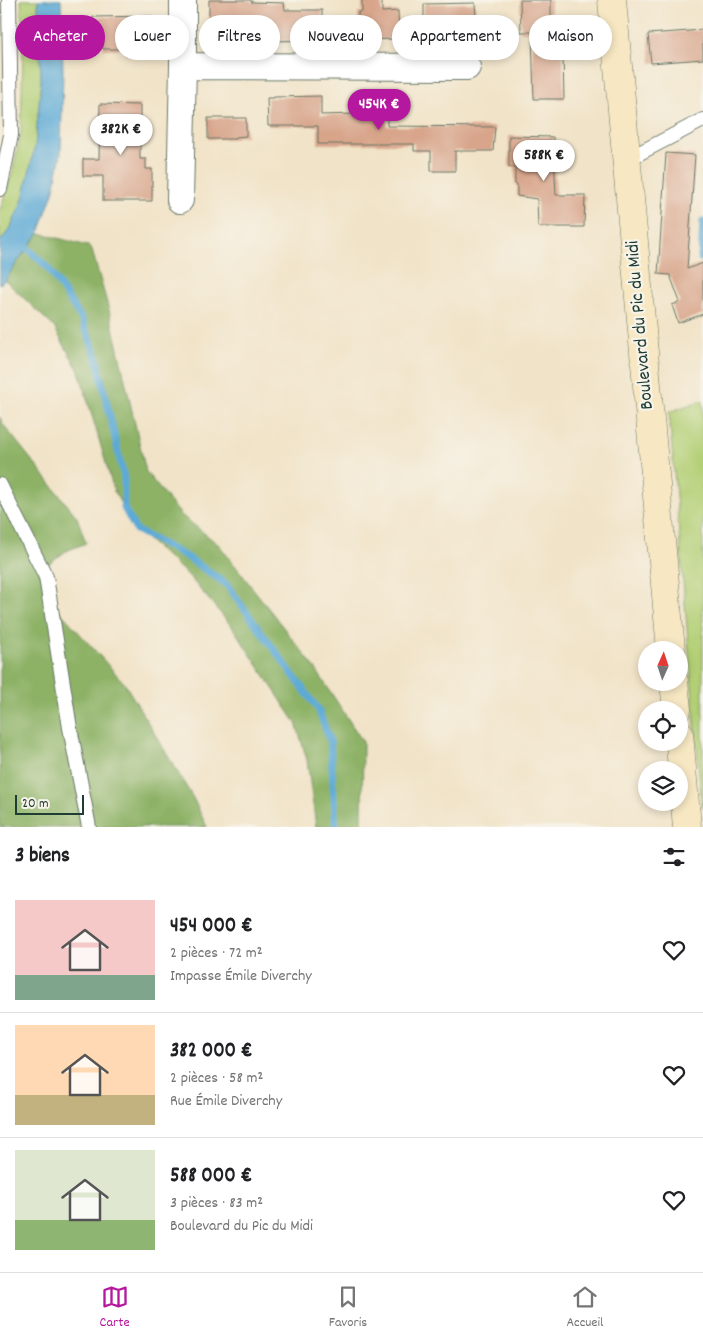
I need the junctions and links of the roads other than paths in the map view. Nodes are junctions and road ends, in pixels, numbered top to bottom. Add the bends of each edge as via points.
1 (10, 0) edge
2 (183, 0) edge
3 (612, 0) edge
4 (183, 66) junction
5 (467, 67) dead end
6 (703, 120) edge
7 (626, 160) junction
8 (0, 188) edge
9 (180, 200) dead end
10 (0, 485) edge
11 (670, 641) edge
12 (681, 751) edge
13 (89, 827) edge
14 (687, 827) edge

1 - 8 lane via 11,135
2 - 4 street
3 - 7 main road, Boulevard du Pic du Midi
4 - 5 street
4 - 9 street
6 - 7 lane
7 - 11 main road, Boulevard du Pic du Midi
10 - 13 lane via 46,576
12 - 14 main road

